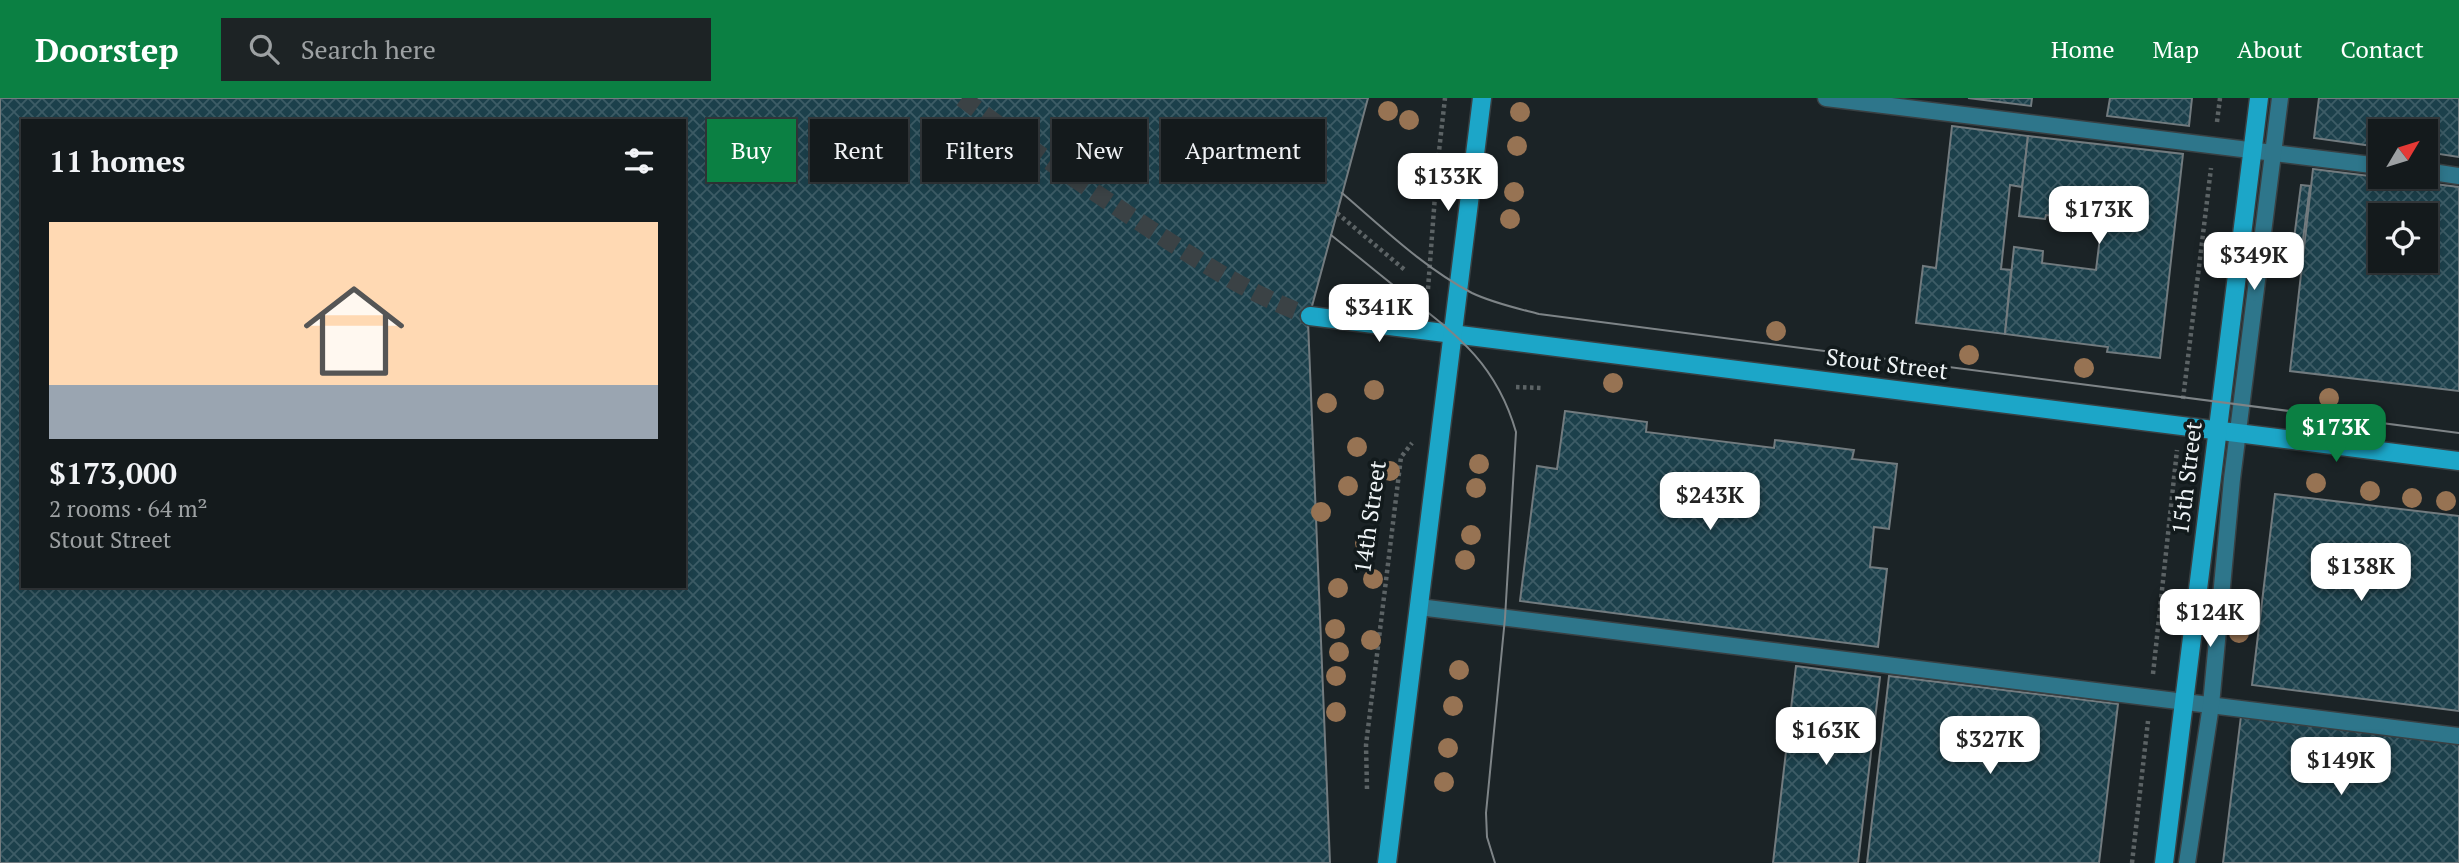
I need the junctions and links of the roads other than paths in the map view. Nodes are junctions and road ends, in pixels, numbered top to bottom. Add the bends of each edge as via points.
1 (1482, 98) edge
2 (1826, 98) edge
3 (2259, 98) edge
4 (2280, 98) edge
5 (2252, 150) junction
6 (2273, 152) junction
7 (2368, 164) edge
8 (2438, 173) edge
9 (2459, 176) edge
10 (1310, 316) tunnel mouth
11 (1453, 334) junction
12 (2218, 430) junction
13 (2238, 433) junction
14 (2459, 461) edge
15 (1419, 607) junction
16 (2184, 702) junction
17 (2211, 705) junction
18 (2459, 736) edge
19 (1387, 863) edge
20 (2164, 863) edge
21 (2187, 863) edge

1 - 11 main road
2 - 5 lane
3 - 5 main road, 15th Street
4 - 6 lane
5 - 6 lane
5 - 12 main road, 15th Street
6 - 7 lane
6 - 13 lane
8 - 9 lane
10 - 11 main road, Stout Street
11 - 12 main road, Stout Street
11 - 15 main road
12 - 13 main road, Stout Street
12 - 16 main road, 15th Street
13 - 14 main road, Stout Street
13 - 17 lane
15 - 16 lane
15 - 19 main road
16 - 17 lane
16 - 20 main road, 15th Street
17 - 18 lane
17 - 21 lane

